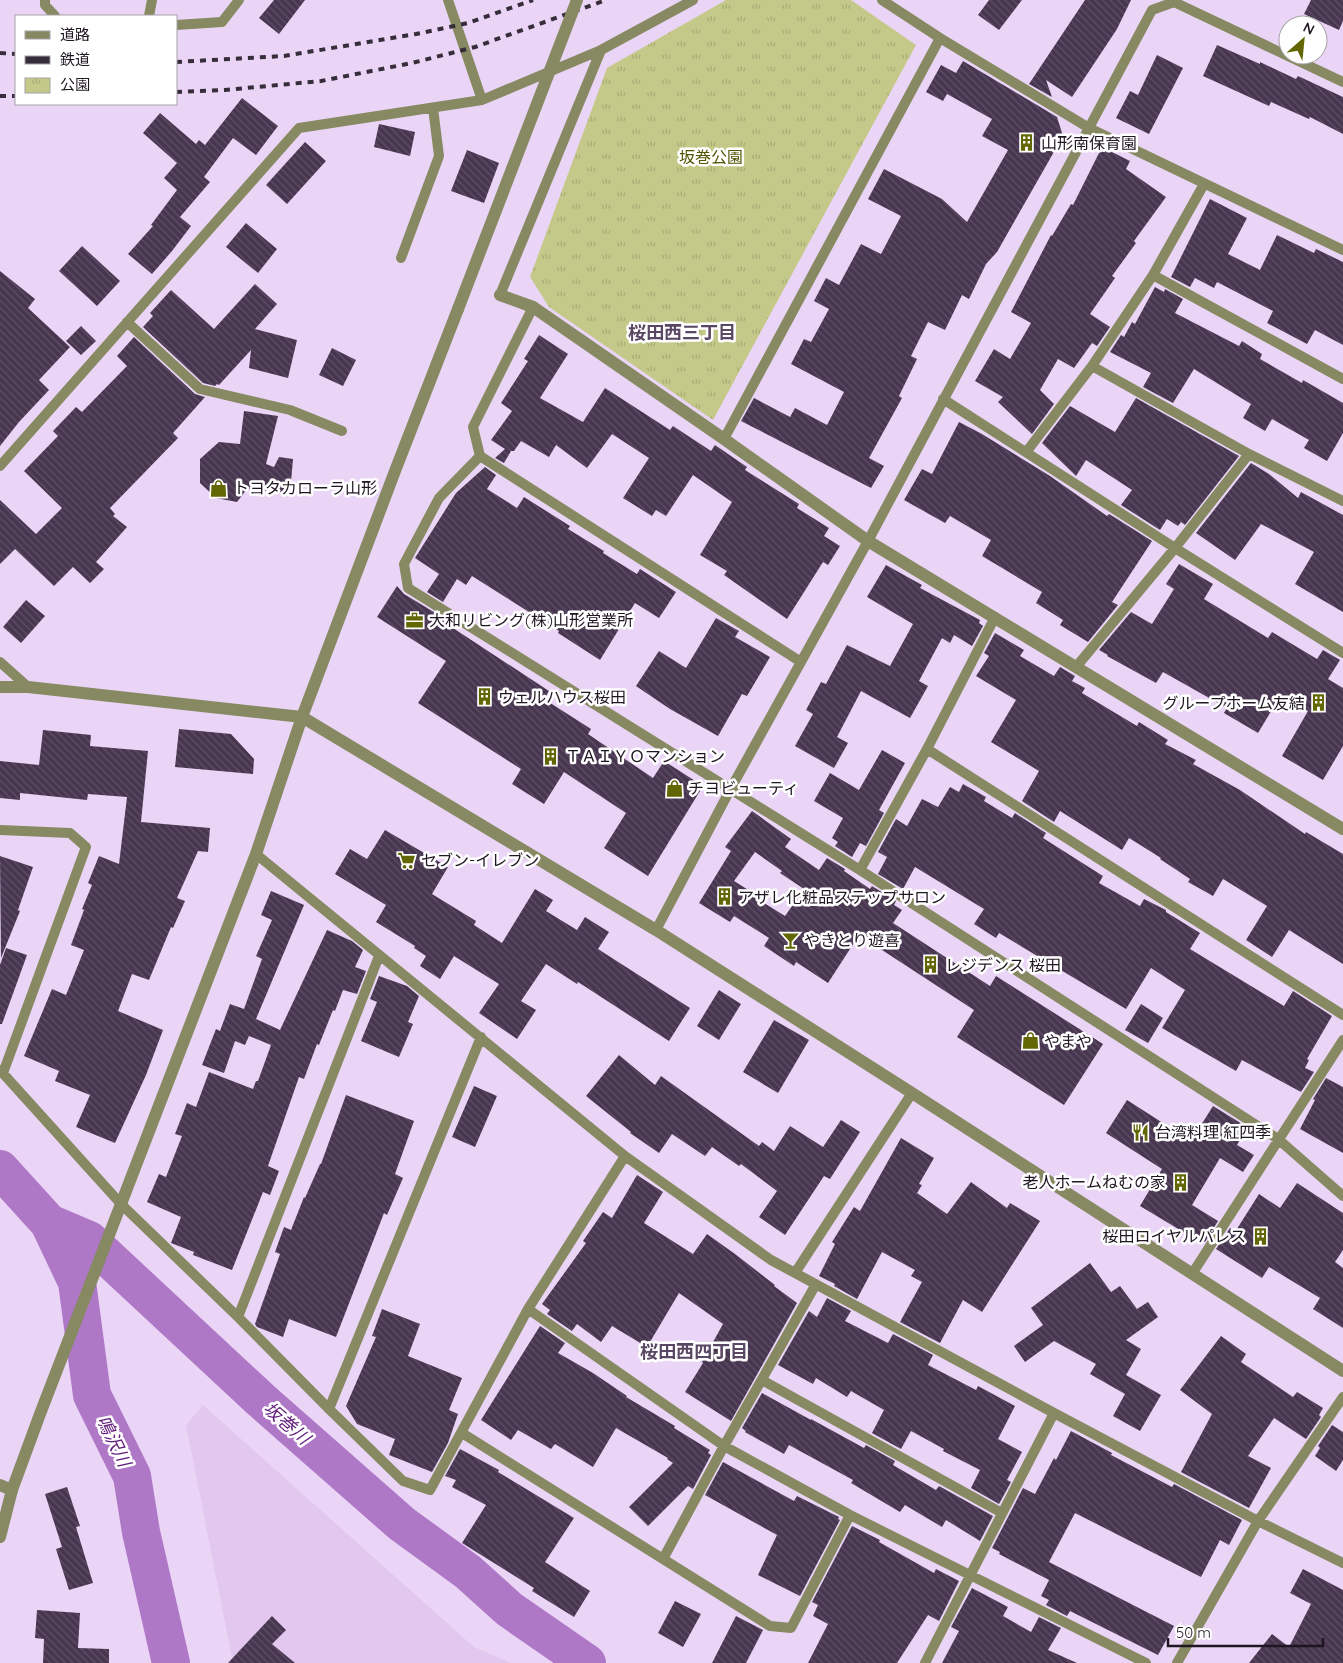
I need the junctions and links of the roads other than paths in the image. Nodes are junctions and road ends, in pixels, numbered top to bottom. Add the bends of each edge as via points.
1 (45, 0) edge
2 (152, 0) edge
3 (239, 0) edge
4 (448, 0) edge
5 (577, 0) edge
6 (693, 0) edge
7 (882, 0) edge
8 (1172, 1) edge
9 (54, 15) edge
10 (149, 15) edge
11 (178, 25) edge
12 (940, 38) junction
13 (601, 50) junction
14 (1343, 82) edge
15 (482, 100) junction
16 (433, 108) junction
17 (1089, 128) junction
18 (1204, 184) junction
19 (1343, 250) edge
20 (401, 258) dead end
21 (1153, 275) junction
22 (500, 295) joint
23 (533, 307) junction
24 (127, 322) junction
25 (1092, 366) junction
26 (1343, 379) edge
27 (943, 399) junction
28 (342, 431) dead end
29 (724, 439) junction
30 (1027, 451) junction
31 (1248, 454) junction
32 (480, 456) junction
33 (0, 466) edge
34 (1343, 501) edge
35 (868, 541) junction
36 (1175, 548) junction
37 (995, 617) junction
38 (1343, 653) edge
39 (0, 662) edge
40 (801, 662) junction
41 (1076, 668) junction
42 (0, 688) edge
43 (28, 688) junction
44 (302, 717) junction
45 (927, 749) junction
46 (730, 790) junction
47 (1343, 829) edge
48 (0, 830) edge
49 (256, 854) junction
50 (860, 870) junction
51 (656, 930) junction
52 (379, 956) junction
53 (1343, 1015) edge
54 (482, 1037) junction
55 (1343, 1040) edge
56 (1, 1071) edge
57 (912, 1093) junction
58 (1278, 1138) junction
59 (625, 1156) junction
60 (1343, 1196) edge
61 (121, 1204) junction
62 (795, 1273) junction
63 (1192, 1274) junction
64 (816, 1284) junction
65 (528, 1309) junction
66 (238, 1317) junction
67 (1343, 1371) edge
68 (762, 1380) junction
69 (1343, 1397) edge
70 (329, 1409) junction
71 (1054, 1413) junction
72 (462, 1433) junction
73 (724, 1446) junction
74 (6, 1488) edge
75 (1002, 1513) junction
76 (850, 1514) junction
77 (1258, 1521) junction
78 (0, 1536) edge
79 (663, 1560) junction
80 (1343, 1563) edge
81 (971, 1574) junction
82 (925, 1663) edge
83 (1146, 1663) edge
84 (1177, 1663) edge

1 - 9 lane via 45,5
2 - 10 lane
3 - 11 lane via 222,22
4 - 15 lane
5 - 44 street, bridge
6 - 13 lane
7 - 12 lane
8 - 14 lane
8 - 17 lane via 1152,10
12 - 17 lane
12 - 29 lane
13 - 15 lane
13 - 22 lane
15 - 16 lane
16 - 20 lane via 439,156
16 - 24 lane via 299,128
17 - 18 lane
17 - 27 lane
18 - 19 lane
18 - 21 lane
21 - 25 lane
21 - 26 lane
22 - 23 street
23 - 29 street
23 - 32 lane via 473,427
24 - 28 lane via 200,389 290,410
24 - 33 lane
25 - 30 lane
25 - 31 lane
27 - 30 lane
27 - 35 lane
29 - 35 street
30 - 36 lane
31 - 34 lane
31 - 36 lane
32 - 40 lane
32 - 46 lane via 439,498 404,564 408,588
35 - 37 street
35 - 40 lane
36 - 38 lane
36 - 41 lane
37 - 41 street
37 - 45 lane
39 - 43 lane
40 - 46 lane
41 - 47 street
42 - 43 street
43 - 44 street
44 - 49 street
44 - 51 street
45 - 50 lane
45 - 53 lane
46 - 50 lane
46 - 51 lane
48 - 56 lane via 70,833 86,847
49 - 52 lane
49 - 61 street
50 - 58 lane
51 - 57 street
52 - 54 lane
52 - 66 lane
54 - 59 lane
54 - 70 lane
55 - 58 lane
56 - 61 lane
57 - 62 lane
57 - 63 street
58 - 60 lane
58 - 63 lane
59 - 62 lane via 771,1260
59 - 65 lane
61 - 66 lane
61 - 74 street via 40,1414
62 - 64 lane
63 - 67 street
64 - 68 lane
64 - 71 lane
65 - 72 lane
65 - 73 lane
66 - 70 lane
68 - 73 lane
68 - 75 lane
69 - 77 lane
70 - 72 lane via 404,1481 430,1490
71 - 75 lane
71 - 77 lane
72 - 79 lane
73 - 76 lane
73 - 79 lane
74 - 78 street
75 - 81 lane
76 - 79 lane via 791,1628 770,1626
76 - 81 lane
77 - 80 lane
77 - 84 lane
81 - 82 lane
81 - 83 lane

